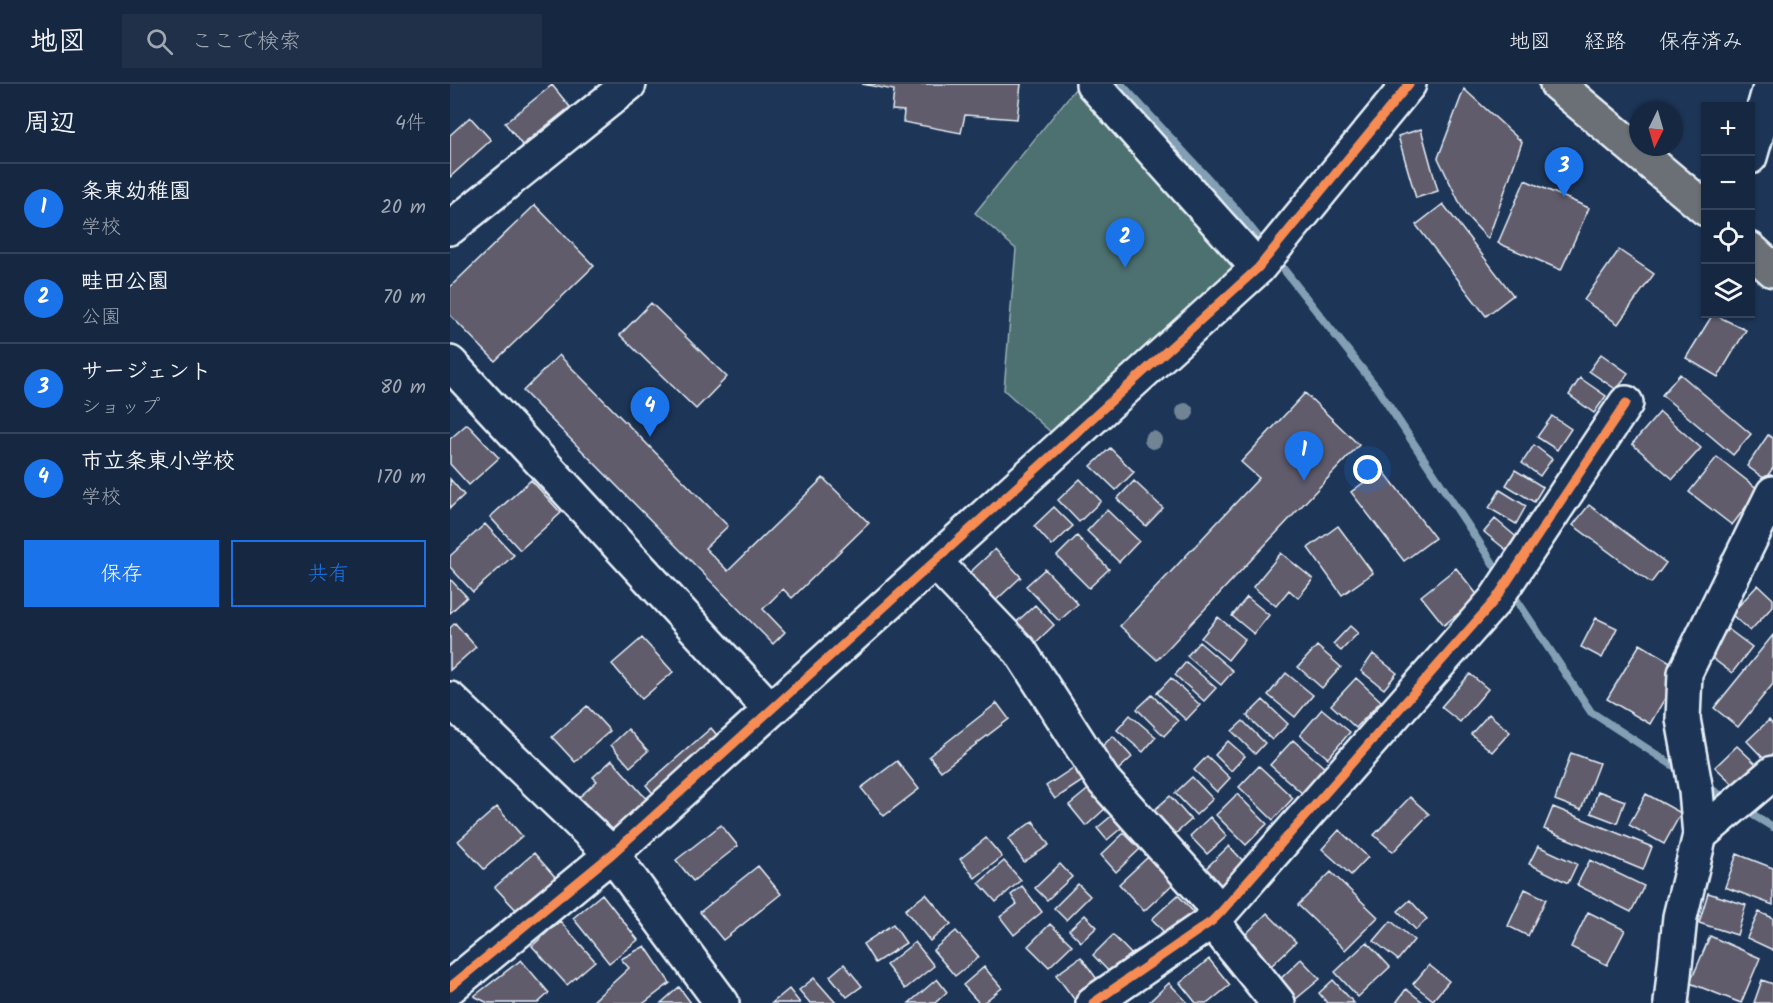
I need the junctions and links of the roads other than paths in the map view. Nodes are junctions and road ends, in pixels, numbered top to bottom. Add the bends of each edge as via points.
1 (629, 84) edge
2 (1093, 84) edge
3 (1409, 84) edge
4 (1557, 84) edge
5 (1771, 84) edge
6 (1750, 156) edge
7 (1701, 205) edge
8 (450, 228) edge
9 (1755, 254) edge
10 (1258, 268) junction
11 (1773, 270) edge
12 (450, 363) edge
13 (1626, 403) dead end
14 (1773, 493) edge
15 (935, 562) junction
16 (450, 699) edge
17 (770, 709) junction
18 (1773, 773) edge
19 (1700, 835) junction
20 (612, 854) junction
21 (1216, 917) junction
22 (450, 987) edge
23 (722, 1003) edge
24 (1093, 1003) edge
25 (1278, 1003) edge
26 (1671, 1003) edge

1 - 8 street
2 - 10 street
3 - 10 street
4 - 7 main road
5 - 6 street
9 - 11 main road
10 - 15 street
12 - 17 street
13 - 21 street via 1495,600
14 - 19 street via 1685,673 1683,719
15 - 17 street
15 - 21 street via 1020,651 1103,780
16 - 20 street
17 - 20 street
18 - 19 street
19 - 26 street via 1680,917
20 - 22 street
20 - 23 street
21 - 24 street
21 - 25 street

